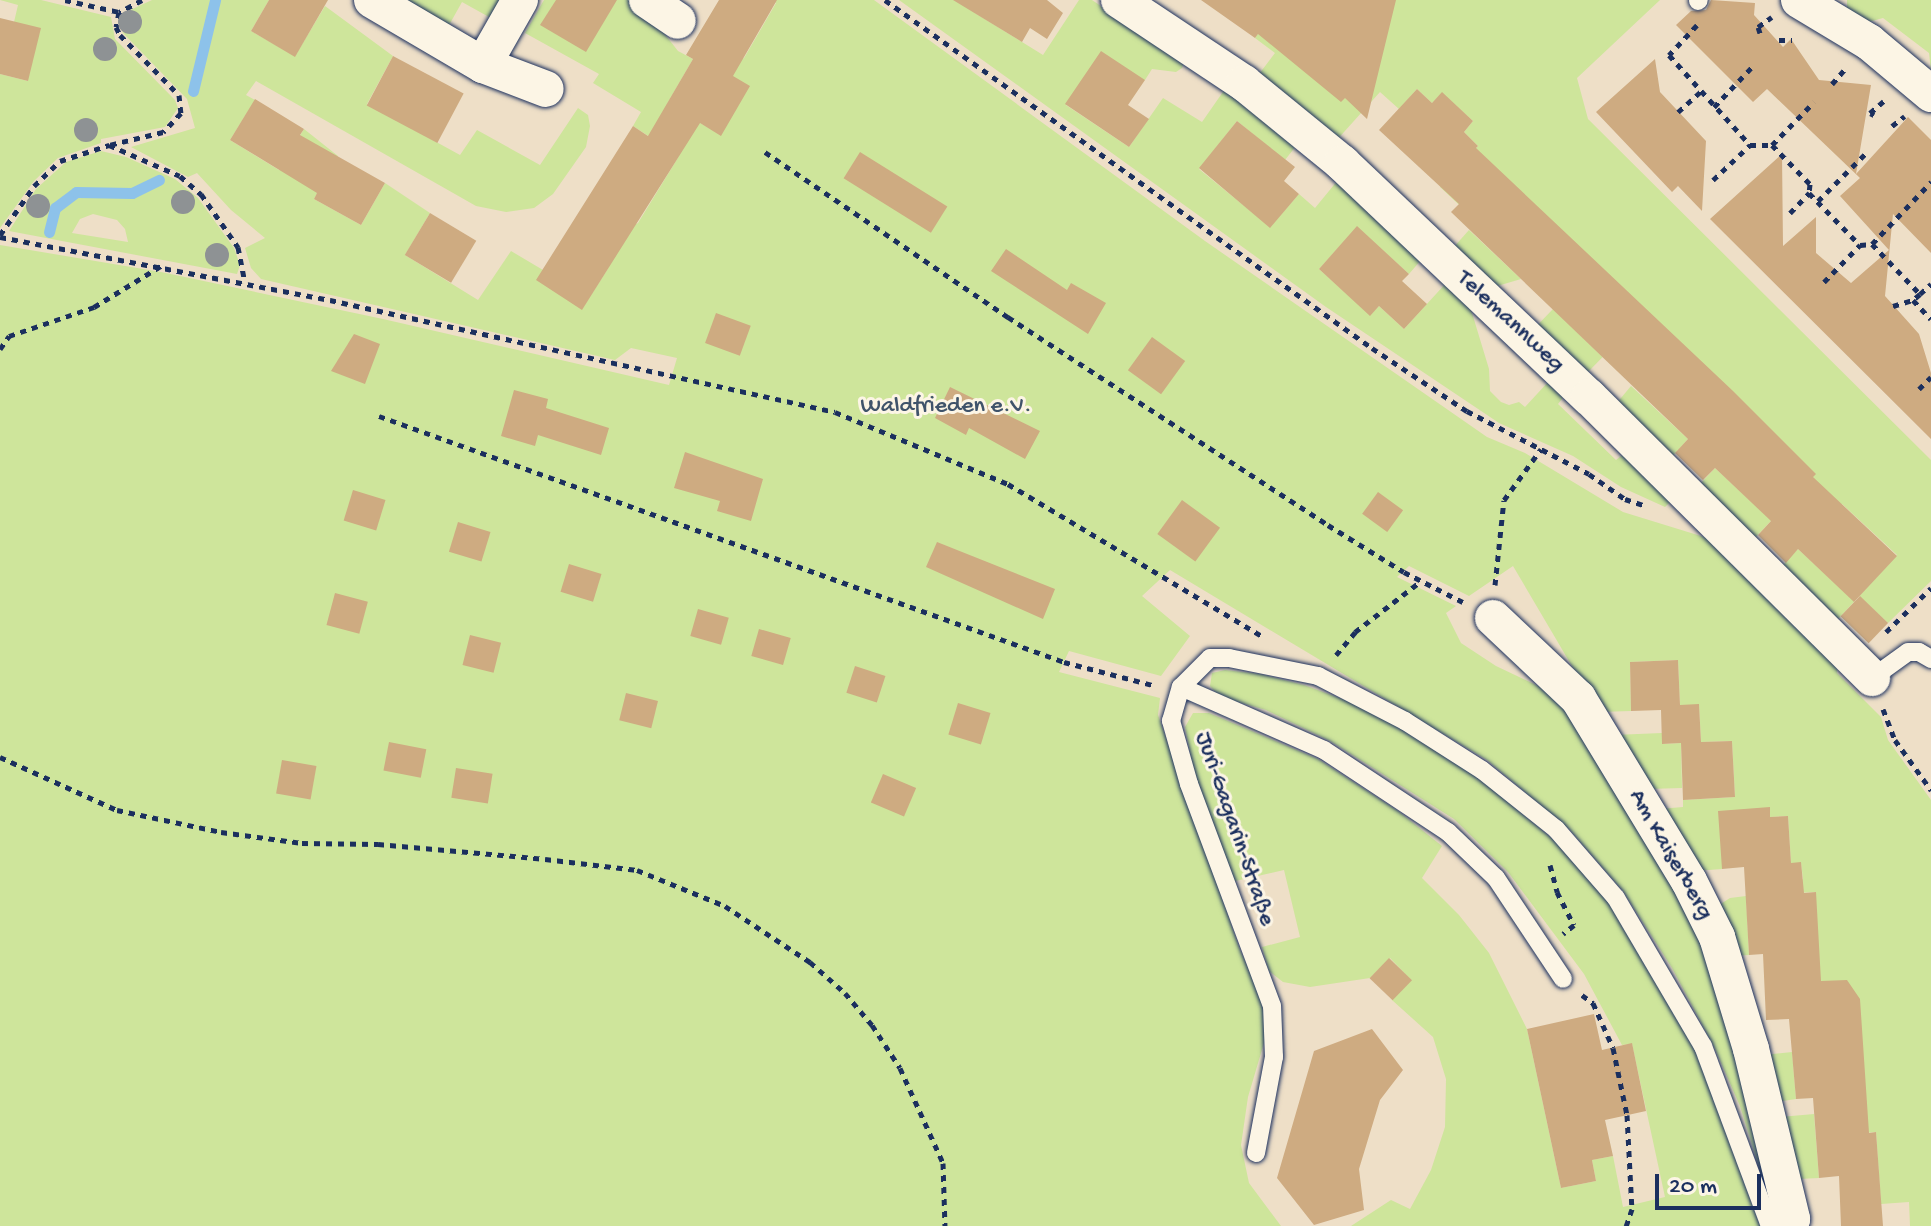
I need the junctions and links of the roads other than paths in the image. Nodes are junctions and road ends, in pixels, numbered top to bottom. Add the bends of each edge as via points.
1 (372, 0) edge
2 (520, 0) edge
3 (647, 0) edge
4 (1119, 0) edge
5 (1799, 0) edge
6 (678, 21) dead end
7 (483, 65) junction
8 (546, 89) dead end
9 (1918, 105) edge
10 (1493, 618) road end
11 (1931, 659) edge
12 (1864, 669) joint
13 (1181, 687) junction
14 (1563, 979) road end
15 (1256, 1153) dead end
16 (1770, 1226) edge
17 (1789, 1226) edge

1 - 7 street
2 - 7 street
3 - 6 street
4 - 12 street, Telemannweg via 1244,83 1342,163
5 - 9 street via 1869,42
7 - 8 street
10 - 17 street, Am Kaiserberg via 1578,698 1717,937 1751,1049 1792,1219
11 - 12 lane via 1908,652
13 - 14 lane via 1324,750 1448,832 1496,878
13 - 15 lane, Juri-Gagarin-Straße via 1171,721 1272,1006 1274,1057
13 - 16 lane via 1210,658 1318,676 1405,721 1482,770 1556,829 1616,898 1695,1031

